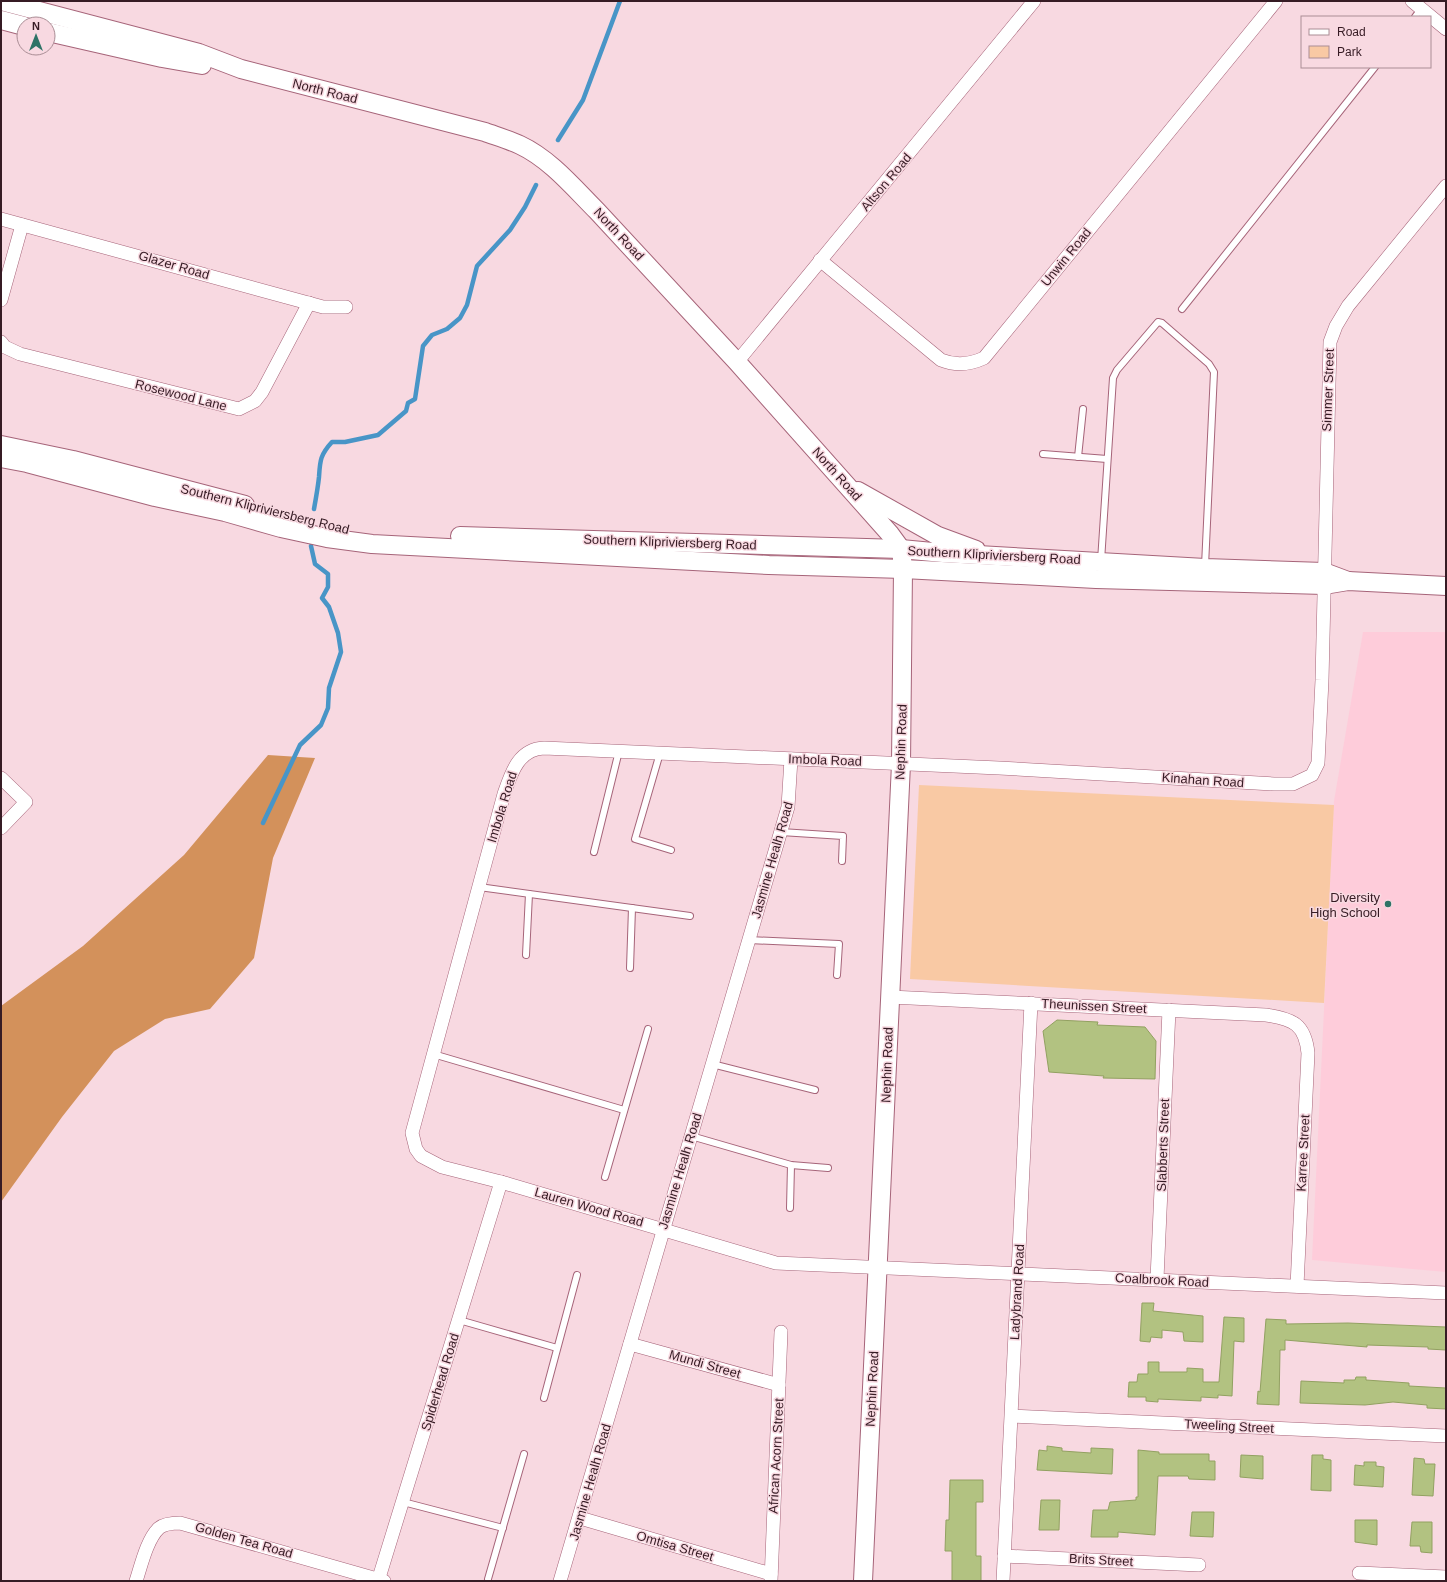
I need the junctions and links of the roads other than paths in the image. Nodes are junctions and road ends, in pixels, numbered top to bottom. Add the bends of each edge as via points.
1 (1034, 1) edge
2 (1276, 1) edge
3 (1, 2) edge
4 (1416, 9) edge
5 (1426, 16) edge
6 (1431, 19) edge
7 (1, 20) edge
8 (16, 24) edge
9 (1446, 29) edge
10 (56, 34) edge
11 (1374, 68) edge
12 (241, 69) junction
13 (1446, 186) edge
14 (1, 219) edge
15 (22, 225) junction
16 (820, 260) junction
17 (1, 300) edge
18 (309, 303) junction
19 (346, 307) dead end
20 (1182, 309) dead end
21 (1, 342) edge
22 (737, 362) junction
23 (1083, 409) dead end
24 (1, 445) edge
25 (1043, 454) dead end
26 (1078, 457) junction
27 (1, 458) edge
28 (1107, 459) junction
29 (849, 486) junction
30 (901, 549) junction
31 (661, 550) junction
32 (1003, 556) junction
33 (1101, 562) junction
34 (904, 569) junction
35 (1204, 574) junction
36 (1324, 579) junction
37 (1446, 586) edge
38 (619, 751) junction
39 (660, 753) junction
40 (791, 759) junction
41 (901, 764) junction
42 (1, 778) edge
43 (1, 828) edge
44 (781, 832) junction
45 (671, 850) dead end
46 (594, 852) dead end
47 (842, 861) dead end
48 (479, 887) junction
49 (529, 894) junction
50 (632, 908) junction
51 (690, 916) dead end
52 (749, 940) junction
53 (526, 955) dead end
54 (630, 968) dead end
55 (837, 975) dead end
56 (890, 996) junction
57 (1031, 1003) junction
58 (1169, 1010) junction
59 (1296, 1023) joint
60 (648, 1029) dead end
61 (433, 1054) junction
62 (712, 1064) junction
63 (815, 1090) dead end
64 (624, 1110) junction
65 (691, 1136) junction
66 (791, 1164) junction
67 (442, 1167) joint
68 (828, 1168) dead end
69 (605, 1177) dead end
70 (502, 1182) junction
71 (790, 1208) dead end
72 (663, 1229) junction
73 (877, 1267) junction
74 (1018, 1274) junction
75 (577, 1275) dead end
76 (1157, 1279) junction
77 (1297, 1286) junction
78 (1446, 1294) edge
79 (459, 1320) junction
80 (781, 1332) dead end
81 (630, 1344) junction
82 (557, 1348) junction
83 (779, 1385) junction
84 (544, 1398) dead end
85 (1012, 1416) junction
86 (1446, 1436) edge
87 (524, 1454) dead end
88 (403, 1502) junction
89 (580, 1518) junction
90 (503, 1528) junction
91 (1004, 1556) junction
92 (1199, 1565) dead end
93 (1359, 1573) dead end
94 (1446, 1577) edge
95 (771, 1578) edge
96 (488, 1579) dead end
97 (380, 1580) edge
98 (136, 1581) edge
99 (560, 1581) edge
100 (863, 1581) edge
101 (1003, 1581) edge

1 - 16 street, Altson Road
2 - 16 street, Unwin Road via 984,358 962,365 941,360
3 - 12 main road, North Road via 199,53
4 - 5 street
6 - 9 street
7 - 8 main road
10 - 12 main road, North Road via 162,58 219,68
11 - 20 lane
12 - 22 main road, North Road via 485,132 529,150 560,174 598,211
13 - 36 street, Simmer Street via 1348,306 1330,342
14 - 15 street, Glazer Road
15 - 17 street
15 - 18 street, Glazer Road
16 - 22 street, Altson Road
18 - 19 street, Glazer Road via 323,307
18 - 21 street, Rosewood Lane via 262,392 255,401 239,409 20,354 5,347
22 - 29 main road, North Road
23 - 26 lane
24 - 31 main road, Southern Klipriviersberg Road via 73,460 332,527 417,535
25 - 26 lane
26 - 28 lane
27 - 31 main road, Southern Klipriviersberg Road via 155,498 225,512 327,538 380,544
28 - 33 lane
28 - 35 lane via 1113,378 1155,324 1162,323 1209,364 1214,372
29 - 30 main road, North Road
29 - 32 main road via 938,536
30 - 31 main road, Southern Klipriviersberg Road
30 - 32 main road, Southern Klipriviersberg Road via 943,554
30 - 34 main road, Nephin Road
31 - 34 main road, Southern Klipriviersberg Road via 769,565
32 - 33 main road, Southern Klipriviersberg Road
33 - 35 main road, Southern Klipriviersberg Road
34 - 35 main road, Southern Klipriviersberg Road via 1096,579
34 - 41 main road, Nephin Road
35 - 36 main road, Southern Klipriviersberg Road
36 - 37 main road, Southern Klipriviersberg Road
36 - 41 street, Kinahan Road via 1318,763 1312,775 1300,782 1274,784
38 - 39 street, Imbola Road
38 - 46 lane
38 - 48 street, Imbola Road via 544,748 535,749 524,755 513,769
39 - 40 street, Imbola Road
39 - 45 lane via 635,840
40 - 41 street, Imbola Road
40 - 44 street, Jasmine Healh Road via 788,806
41 - 56 main road, Nephin Road
42 - 43 street via 26,802
44 - 47 lane via 843,836
44 - 52 street, Jasmine Healh Road
48 - 49 lane
48 - 61 street, Imbola Road
49 - 50 lane
49 - 53 lane
50 - 51 lane
50 - 54 lane
52 - 55 lane via 838,944
52 - 62 street, Jasmine Healh Road
56 - 57 street, Theunissen Street
56 - 73 main road, Nephin Road
57 - 58 street, Theunissen Street
57 - 74 street, Ladybrand Road
58 - 59 street, Theunissen Street via 1266,1015
58 - 76 street, Slabberts Street
59 - 77 street, Karree Street via 1305,1037 1308,1053
60 - 64 lane
61 - 64 lane
61 - 67 street, Imbola Road via 412,1132 421,1156
62 - 63 lane
62 - 65 street, Jasmine Healh Road
64 - 69 lane
65 - 66 lane
65 - 72 street, Jasmine Healh Road
66 - 68 lane
66 - 71 lane
67 - 70 street, Lauren Wood Road
70 - 72 street, Lauren Wood Road
70 - 79 street, Spiderhead Road
72 - 73 street, Lauren Wood Road via 776,1263
72 - 81 street, Jasmine Healh Road
73 - 74 street, Coalbrook Road
73 - 100 main road, Nephin Road
74 - 76 street, Coalbrook Road
74 - 85 street, Ladybrand Road
75 - 82 lane
76 - 77 street, Coalbrook Road
77 - 78 street, Coalbrook Road
79 - 82 lane
79 - 88 street, Spiderhead Road
80 - 83 street, African Acorn Street
81 - 83 street, Mundi Street
81 - 89 street, Jasmine Healh Road
82 - 84 lane
83 - 95 street, African Acorn Street
85 - 86 street, Tweeling Street
85 - 91 street, Ladybrand Road
87 - 90 lane
88 - 90 lane
88 - 97 street, Spiderhead Road
89 - 95 street, Omtisa Street
89 - 99 street, Jasmine Healh Road
90 - 96 lane
91 - 92 street, Brits Street
91 - 101 street, Ladybrand Road
93 - 94 street
97 - 98 street, Golden Tea Road via 180,1523 159,1528 145,1553

